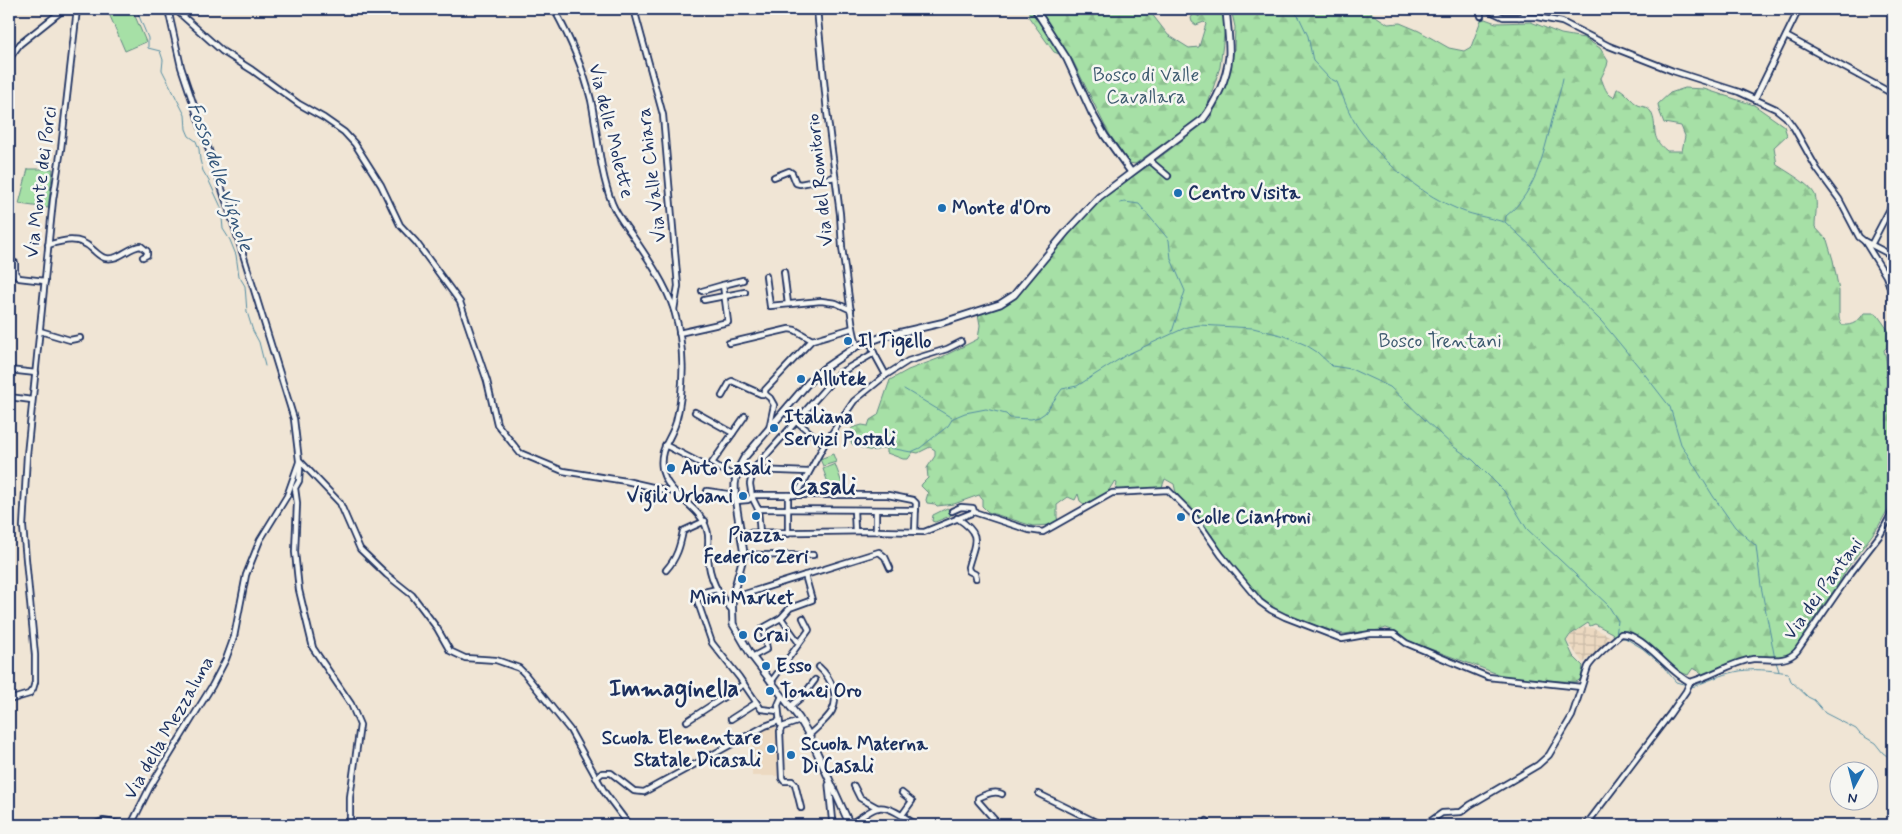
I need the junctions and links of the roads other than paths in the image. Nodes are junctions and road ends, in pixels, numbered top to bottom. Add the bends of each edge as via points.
1 (64, 9) edge
2 (77, 9) edge
3 (554, 9) edge
4 (634, 9) edge
5 (817, 9) edge
6 (1035, 9) edge
7 (1226, 9) edge
8 (1476, 9) edge
9 (1486, 9) edge
10 (1531, 9) edge
11 (1799, 9) edge
12 (179, 10) edge
13 (169, 13) edge
14 (1481, 16) dead end
15 (1518, 18) junction
16 (1786, 36) junction
17 (9, 59) edge
18 (1893, 94) edge
19 (1755, 99) junction
20 (1148, 160) junction
21 (1131, 172) junction
22 (835, 176) junction
23 (1168, 176) dead end
24 (774, 177) dead end
25 (1893, 203) edge
26 (1864, 241) junction
27 (1871, 244) junction
28 (48, 245) junction
29 (1893, 256) edge
30 (144, 257) dead end
31 (15, 263) dead end
32 (784, 272) dead end
33 (766, 276) dead end
34 (743, 280) dead end
35 (45, 281) junction
36 (723, 285) junction
37 (702, 291) dead end
38 (745, 292) dead end
39 (1893, 295) edge
40 (725, 296) junction
41 (704, 300) dead end
42 (788, 304) junction
43 (674, 310) junction
44 (851, 310) junction
45 (853, 328) junction
46 (40, 331) junction
47 (679, 333) junction
48 (80, 338) dead end
49 (812, 340) junction
50 (870, 341) junction
51 (960, 342) dead end
52 (729, 344) dead end
53 (857, 346) junction
54 (874, 353) junction
55 (9, 370) edge
56 (36, 373) junction
57 (886, 375) junction
58 (765, 394) junction
59 (722, 396) dead end
60 (9, 397) edge
61 (32, 400) junction
62 (784, 411) junction
63 (695, 412) dead end
64 (745, 416) dead end
65 (796, 421) junction
66 (769, 430) junction
67 (733, 433) junction
68 (824, 444) junction
69 (666, 445) junction
70 (299, 461) junction
71 (706, 466) dead end
72 (753, 470) junction
73 (808, 472) junction
74 (736, 478) junction
75 (707, 491) dead end
76 (674, 492) junction
77 (790, 495) junction
78 (752, 497) junction
79 (735, 498) junction
80 (758, 509) junction
81 (788, 509) junction
82 (854, 510) junction
83 (876, 510) junction
84 (916, 510) junction
85 (952, 511) dead end
86 (1893, 511) edge
87 (974, 512) junction
88 (957, 518) junction
89 (705, 521) junction
90 (854, 531) junction
91 (876, 531) junction
92 (915, 532) junction
93 (742, 533) junction
94 (760, 533) junction
95 (788, 534) junction
96 (744, 554) junction
97 (813, 556) dead end
98 (890, 568) dead end
99 (666, 570) dead end
100 (805, 575) junction
101 (976, 578) dead end
102 (717, 589) junction
103 (732, 598) junction
104 (732, 610) junction
105 (781, 618) junction
106 (803, 618) dead end
107 (799, 643) junction
108 (752, 657) junction
109 (819, 667) dead end
110 (815, 680) dead end
111 (771, 682) junction
112 (744, 684) junction
113 (1689, 685) junction
114 (1582, 687) junction
115 (782, 696) junction
116 (9, 700) edge
117 (756, 703) junction
118 (790, 707) junction
119 (778, 711) junction
120 (731, 719) dead end
121 (687, 721) dead end
122 (779, 721) junction
123 (800, 721) junction
124 (781, 728) junction
125 (809, 735) junction
126 (827, 773) junction
127 (596, 778) junction
128 (854, 786) dead end
129 (902, 793) dead end
130 (1002, 794) dead end
131 (1039, 794) dead end
132 (801, 808) dead end
133 (878, 808) junction
134 (902, 815) junction
135 (93, 825) edge
136 (126, 825) edge
137 (132, 825) edge
138 (152, 825) edge
139 (350, 825) edge
140 (629, 825) edge
141 (833, 825) edge
142 (849, 825) edge
143 (916, 825) edge
144 (999, 825) edge
145 (1102, 825) edge
146 (1425, 825) edge
147 (1586, 825) edge

1 - 17 street via 20,44
2 - 28 street, Via Monte dei Porci
3 - 43 street, Via delle Molette via 581,66 611,201 659,278
4 - 43 street, Via Valle Chiara via 664,124 678,286
5 - 22 street, Via del Romitorio
6 - 21 main road via 1068,59 1092,114
7 - 20 main road via 1228,64 1213,106 1196,125
8 - 14 street
9 - 15 street via 1499,16
10 - 15 street
11 - 16 street
12 - 13 street
12 - 76 street via 222,52 332,124 355,144 400,225 461,304 487,381 497,424 520,453 563,472
13 - 70 street, Via della Mezzaluna via 181,67 288,396
15 - 19 street via 1562,22 1609,46 1666,69
16 - 18 street
16 - 19 street
19 - 26 street via 1778,110 1790,121
20 - 21 main road
20 - 23 street
21 - 50 main road via 1095,202 1005,302
22 - 24 street via 800,184 789,171
22 - 44 street, Via del Romitorio
25 - 27 street
26 - 27 street
26 - 39 street via 1886,276
27 - 29 street
28 - 30 street via 67,240 79,241 105,258 122,255 141,246 147,251
28 - 35 street, Via Monte dei Porci
31 - 35 street via 18,278
32 - 42 street
33 - 42 street via 770,306
34 - 36 street
35 - 46 street, Via Monte dei Porci
36 - 37 street
36 - 40 street
38 - 40 street
40 - 41 street
40 - 47 street via 727,322
42 - 44 street via 821,301
43 - 47 street, Via delle Molette
44 - 45 street, Via del Romitorio
45 - 49 street
45 - 53 street, Via del Romitorio
46 - 48 street via 70,340
46 - 56 street, Via Monte dei Porci
47 - 69 street, Via delle Molette via 682,392 676,422
49 - 52 street via 789,329
49 - 58 street via 765,390
50 - 53 main road
50 - 54 street
51 - 57 street via 908,361
53 - 62 main road via 823,369
54 - 57 street
54 - 65 street via 838,374
55 - 56 street
56 - 61 street, Via Monte dei Porci
57 - 68 street via 854,401
58 - 59 street via 732,381
58 - 66 street via 774,405
60 - 61 street
61 - 116 street, Via Monte dei Porci via 23,527 35,682 29,694
62 - 65 street
62 - 66 main road
63 - 67 street
64 - 67 street
65 - 68 street
65 - 72 street
66 - 74 main road via 744,458
67 - 74 street via 712,463
68 - 73 street
69 - 71 street
69 - 76 street, Via delle Molette via 661,454 662,469
70 - 127 street via 340,503 359,548 411,594 447,649 460,657 494,660 523,671 570,730
70 - 137 street, Via della Mezzaluna via 287,496 260,540 246,576 226,660 150,787
70 - 139 street via 295,488 297,580 310,641 351,704 360,725 350,797
72 - 73 street
72 - 78 street
73 - 77 street via 800,489
74 - 79 main road
75 - 79 street
76 - 89 street, Via delle Molette
77 - 78 street via 755,494
77 - 81 street
77 - 84 street via 888,495 913,500
78 - 79 street via 748,500
78 - 80 street
79 - 93 main road
80 - 81 street
80 - 94 street
81 - 82 street
81 - 95 street
82 - 83 street
82 - 90 street
83 - 84 street
83 - 91 street
84 - 92 street
85 - 87 street via 961,507 973,508
86 - 113 street, Via dei Pantani via 1880,535 1794,654 1782,660 1745,661
87 - 88 street
87 - 114 street via 1043,532 1112,493 1168,490 1194,516 1260,602 1285,617 1342,639 1394,634 1406,643 1488,677
88 - 92 street via 924,532
88 - 101 street via 975,535 968,567
89 - 99 street via 683,531 678,554
89 - 102 street via 711,576
90 - 91 street
90 - 95 street
91 - 92 street
93 - 94 street
93 - 96 main road
94 - 95 street
96 - 97 street
96 - 103 main road
98 - 100 street via 885,556 879,552
100 - 103 street
100 - 105 street via 812,600 790,608
102 - 104 street via 720,598
102 - 112 street via 695,594 709,638
103 - 104 main road
104 - 108 main road via 733,624
105 - 107 street
105 - 108 street via 763,628 767,648
106 - 107 street via 809,633
107 - 111 street
108 - 111 main road
109 - 125 street via 830,682 834,704 832,711
110 - 118 street
111 - 115 main road
112 - 117 street
112 - 121 street
113 - 114 street via 1648,648 1623,634 1592,660
113 - 147 street
114 - 146 street via 1572,716 1549,755 1538,765 1461,812 1442,813
115 - 118 main road
115 - 119 street
117 - 119 street via 764,710
117 - 120 street
118 - 123 main road
119 - 122 street
122 - 124 street
122 - 127 street via 644,792 634,791 611,773 602,773
123 - 124 street
123 - 125 main road
124 - 132 street via 782,778 795,784
125 - 126 main road
126 - 141 main road
126 - 142 main road
127 - 140 street
128 - 133 street via 860,798
129 - 134 street via 912,801
130 - 144 street via 991,793 978,798
131 - 145 street
133 - 134 street
133 - 142 street
134 - 143 street
135 - 136 street, Via della Mezzaluna via 103,821
137 - 138 street

